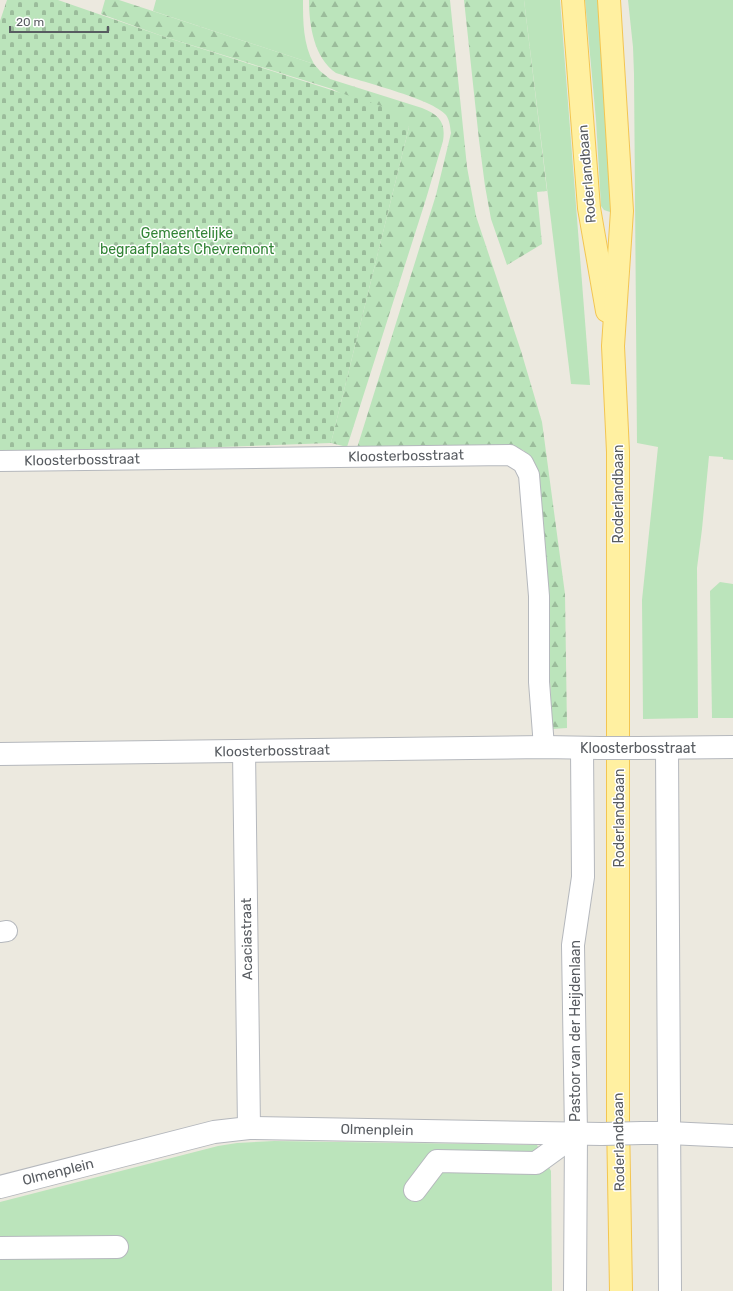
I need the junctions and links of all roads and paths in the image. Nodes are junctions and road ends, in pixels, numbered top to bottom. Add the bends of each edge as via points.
1 (573, 0) edge
2 (609, 0) edge
3 (613, 346) junction
4 (0, 461) edge
5 (544, 747) junction
6 (733, 747) edge
7 (591, 748) junction
8 (667, 748) junction
9 (244, 751) junction
10 (0, 754) edge
11 (249, 1128) junction
12 (669, 1133) junction
13 (576, 1134) junction
14 (733, 1136) edge
15 (0, 1187) edge
16 (415, 1190) dead end
17 (117, 1247) dead end
18 (0, 1248) edge
19 (575, 1291) edge
20 (621, 1291) edge
21 (670, 1291) edge

1 - 3 main road, Roderlandbaan via 589,208
2 - 3 main road, Roderlandbaan via 622,212
3 - 20 main road, Roderlandbaan via 618,452 618,1120
4 - 5 lane, Kloosterbosstraat via 510,455 523,463 529,475 540,596 539,682
5 - 7 street, Kloosterbosstraat
5 - 9 street, Kloosterbosstraat
6 - 8 street, Kloosterbosstraat
7 - 8 street, Kloosterbosstraat, bridge
7 - 13 street, Pastoor van der Heijdenlaan via 583,878 573,945
8 - 12 street
9 - 10 street, Kloosterbosstraat
9 - 11 street, Acaciastraat
11 - 13 street, Olmenplein
11 - 15 street, Olmenplein via 214,1132
12 - 13 street, Olmenplein, bridge
12 - 14 street, Olmenplein
12 - 21 street
13 - 16 street via 536,1163 437,1161
13 - 19 street, Pastoor van der Heijdenlaan
17 - 18 street

